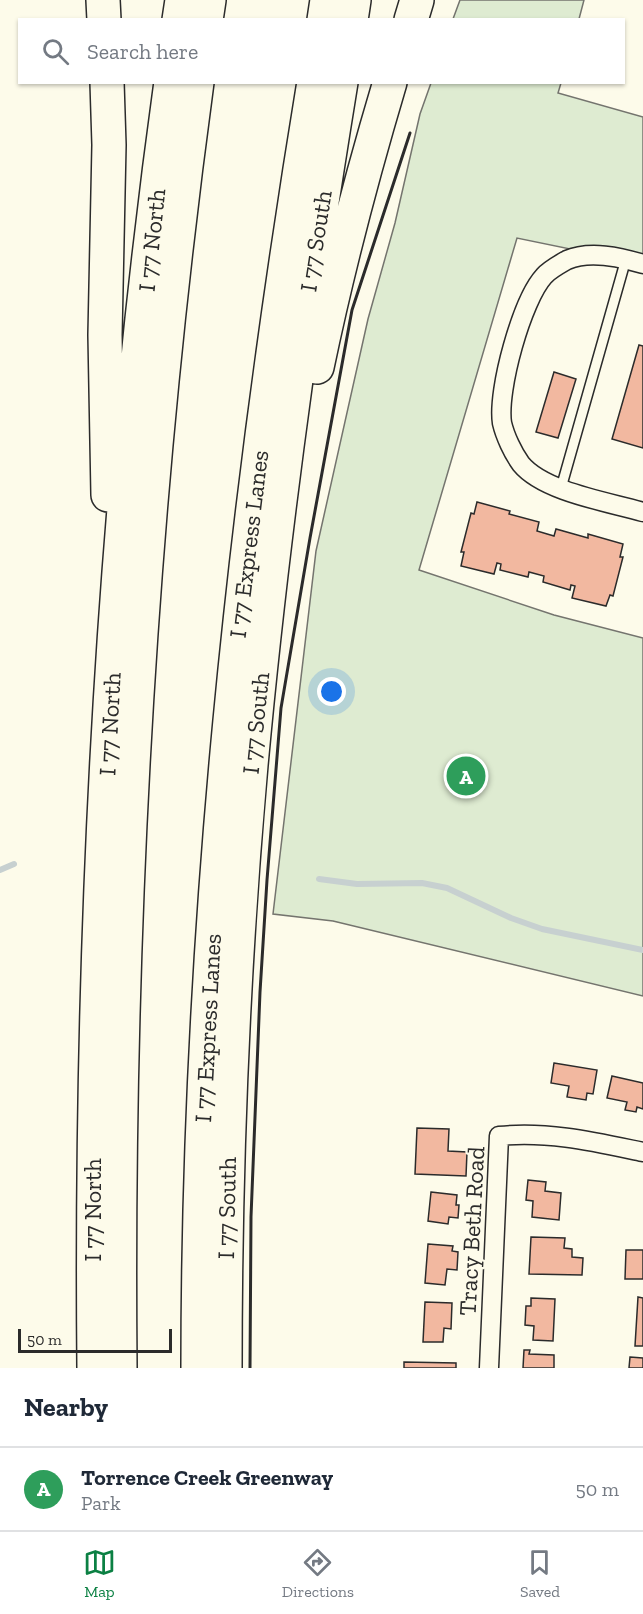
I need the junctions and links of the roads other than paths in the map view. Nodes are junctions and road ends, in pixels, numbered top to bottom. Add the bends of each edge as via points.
1 (103, 0) edge
2 (182, 0) edge
3 (209, 0) edge
4 (327, 0) edge
5 (354, 0) edge
6 (417, 0) edge
7 (104, 18) edge
8 (179, 18) edge
9 (206, 18) edge
10 (324, 18) edge
11 (351, 18) edge
12 (412, 18) edge
13 (107, 84) edge
14 (171, 84) edge
15 (197, 84) edge
16 (314, 84) edge
17 (341, 84) edge
18 (389, 84) edge
19 (635, 262) edge
20 (561, 488) junction
21 (643, 512) edge
22 (266, 615) junction
23 (111, 691) junction
24 (643, 1152) edge
25 (93, 1368) edge
26 (120, 1368) edge
27 (198, 1368) edge
28 (225, 1368) edge
29 (489, 1368) edge

1 - 7 highway
2 - 8 highway
3 - 9 highway
4 - 10 highway
5 - 11 highway
6 - 12 highway
13 - 23 highway via 105,335
14 - 23 highway, I 77 North via 135,391
15 - 26 highway via 162,393 138,693 123,993
16 - 27 highway, I 77 Express Lanes via 278,313 225,763 203,1103
17 - 22 highway, I 77 South via 304,317
18 - 22 highway via 344,246
19 - 20 lane
19 - 20 street via 591,255 568,260 545,275 530,297 515,340 502,400 502,423 522,465 539,479
20 - 21 street
22 - 28 highway, I 77 South via 236,979
23 - 25 highway, I 77 North via 97,992
24 - 29 street, Tracy Beth Road via 576,1138 500,1136

